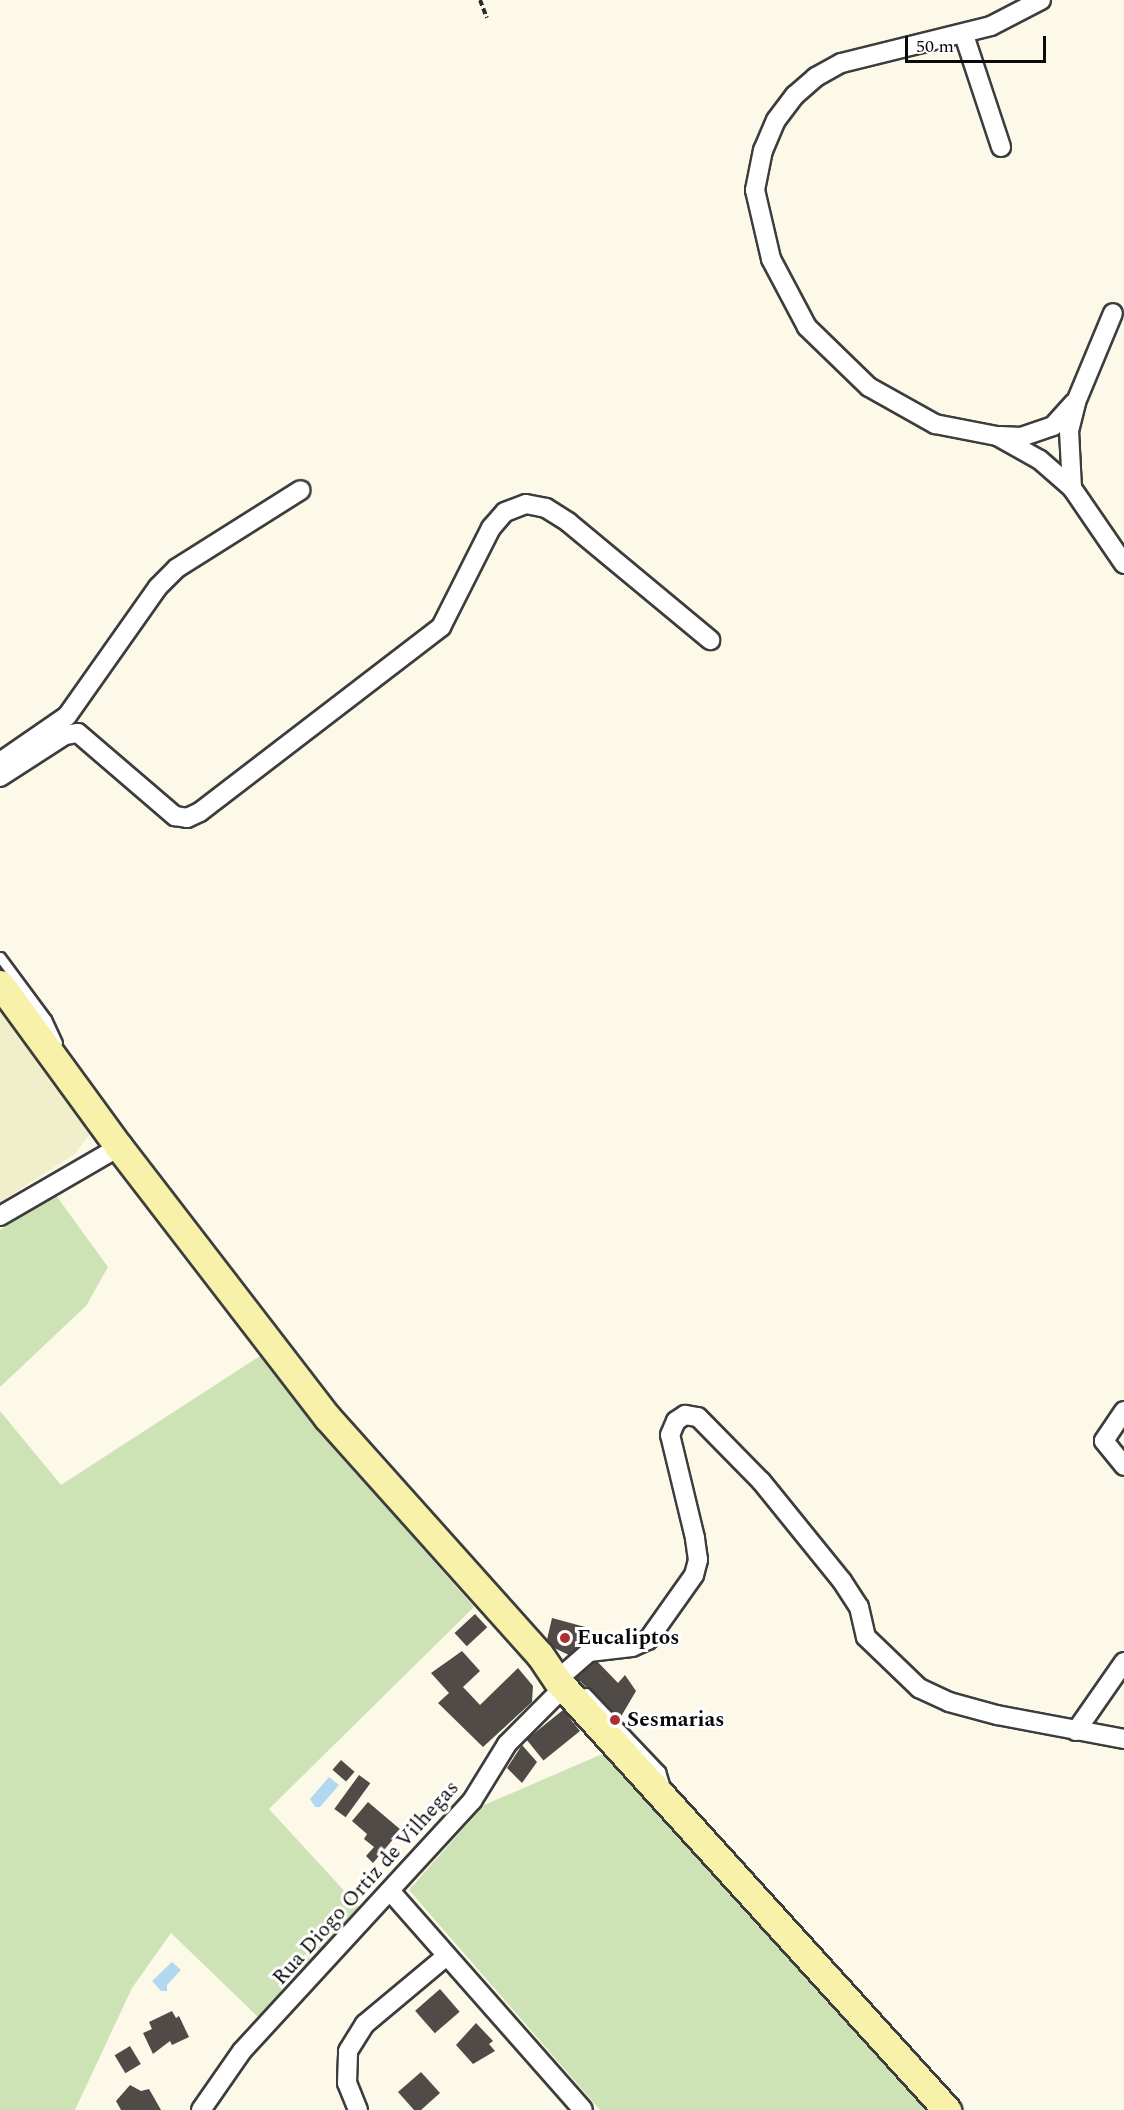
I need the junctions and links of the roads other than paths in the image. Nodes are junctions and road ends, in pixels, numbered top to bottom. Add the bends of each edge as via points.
1 (1041, 0) edge
2 (964, 35) junction
3 (1001, 147) dead end
4 (1113, 313) dead end
5 (1076, 402) junction
6 (997, 436) junction
7 (1072, 488) junction
8 (302, 490) dead end
9 (1124, 564) edge
10 (710, 640) dead end
11 (0, 762) edge
12 (0, 777) edge
13 (0, 957) edge
14 (0, 984) edge
15 (87, 1104) junction
16 (119, 1147) junction
17 (0, 1216) edge
18 (1124, 1411) edge
19 (1124, 1466) edge
20 (1124, 1662) edge
21 (561, 1684) junction
22 (1076, 1731) junction
23 (1124, 1739) edge
24 (391, 1892) junction
25 (445, 1957) junction
26 (201, 2110) edge
27 (358, 2110) edge
28 (583, 2110) edge
29 (947, 2110) edge

1 - 2 street
2 - 3 street
2 - 6 street via 841,63 816,77 795,95 776,120 763,150 755,190 771,259 807,327 869,387 935,424
4 - 5 street
5 - 6 street via 1053,426 1021,437
5 - 7 street via 1069,431
6 - 7 street via 1041,460
7 - 9 street
8 - 11 street via 177,568 158,587 67,716
10 - 12 street via 568,522 546,508 526,504 505,512 490,528 441,627 200,812 187,818 175,816 78,733 65,735
13 - 15 lane via 46,1019
14 - 15 main road
15 - 16 main road
16 - 17 street
16 - 21 main road via 327,1417 540,1655
18 - 19 street via 1104,1441
20 - 22 street
21 - 22 street, Rua Diogo Ortiz de Vilhegas via 589,1652 632,1647 648,1640 694,1575 698,1560 695,1538 670,1435 676,1421 685,1415 698,1417 760,1481 842,1581 859,1607 866,1637 919,1688 949,1702
21 - 24 street, Rua Diogo Ortiz de Vilhegas via 507,1744 472,1801
21 - 29 main road
22 - 23 street
24 - 25 street
24 - 26 street, Rua Diogo Ortiz de Vilhegas via 242,2051
25 - 27 street via 365,2024 348,2051 347,2083
25 - 28 street

